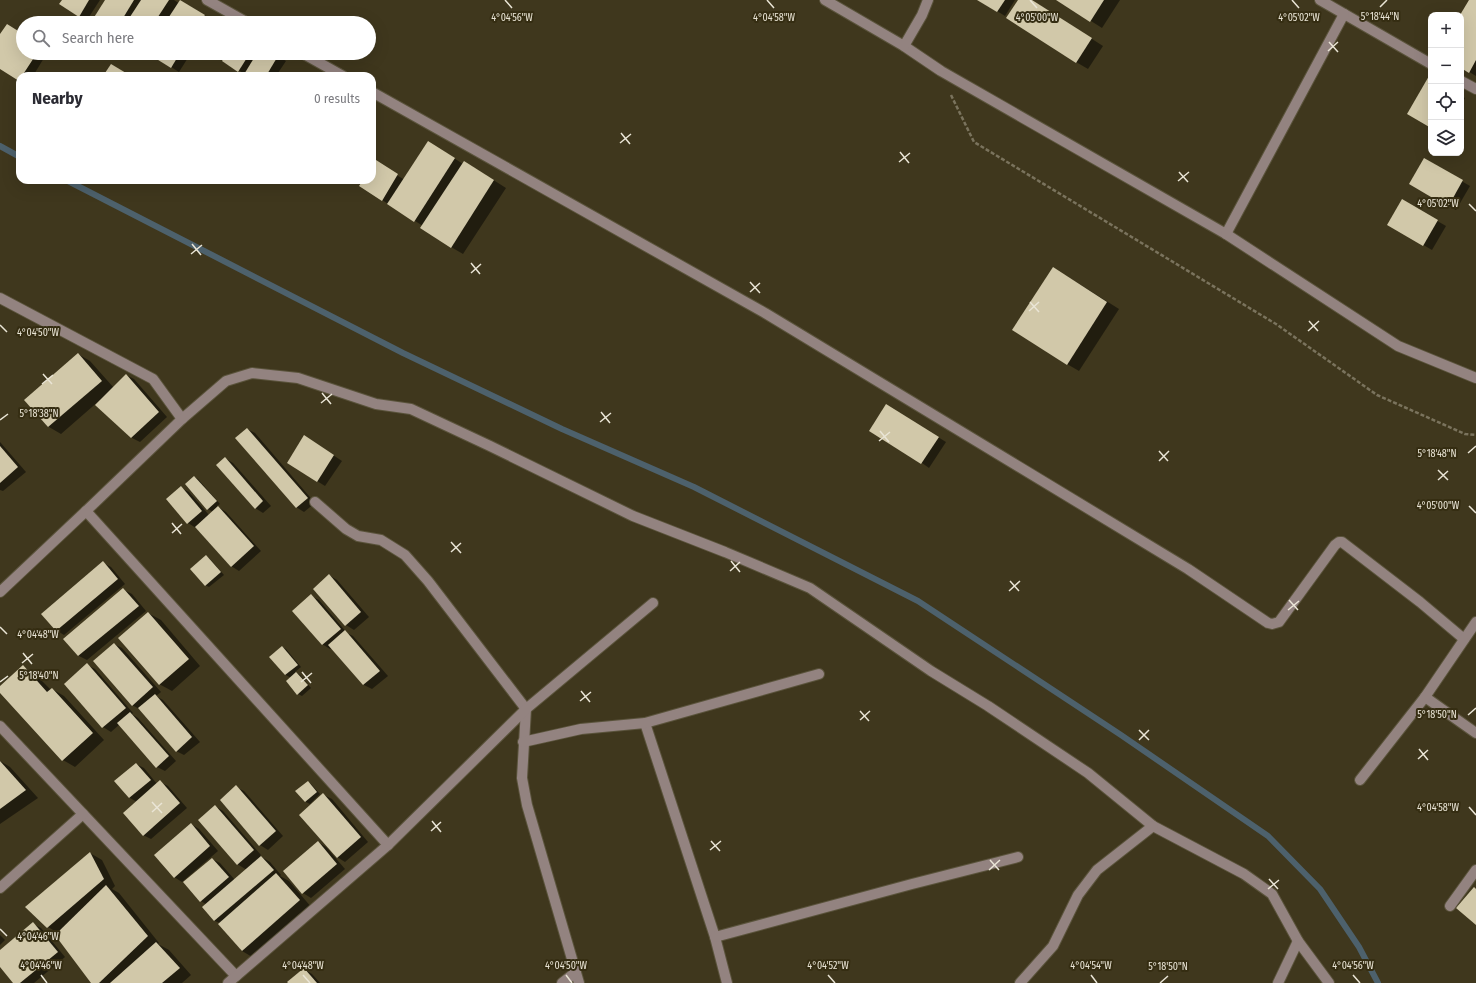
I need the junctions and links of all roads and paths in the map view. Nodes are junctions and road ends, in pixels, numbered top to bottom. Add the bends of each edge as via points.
1 (207, 0) edge
2 (825, 0) edge
3 (928, 0) edge
4 (1320, 0) edge
5 (1344, 14) junction
6 (236, 16) edge
7 (904, 46) junction
8 (314, 60) edge
9 (1428, 62) edge
10 (941, 71) junction
11 (336, 72) edge
12 (1464, 83) edge
13 (1476, 90) edge
14 (376, 94) edge
15 (1226, 234) junction
16 (0, 298) edge
17 (1476, 378) edge
18 (182, 419) junction
19 (1476, 435) edge
20 (315, 502) dead end
21 (86, 511) junction
22 (0, 592) edge
23 (653, 603) dead end
24 (1476, 622) edge
25 (1464, 639) junction
26 (819, 674) dead end
27 (1425, 697) junction
28 (526, 710) junction
29 (645, 723) junction
30 (0, 726) edge
31 (1476, 733) edge
32 (523, 742) junction
33 (1360, 780) dead end
34 (83, 814) junction
35 (1152, 826) junction
36 (388, 845) junction
37 (1018, 857) dead end
38 (1476, 870) edge
39 (0, 888) edge
40 (1450, 906) dead end
41 (715, 937) junction
42 (1298, 941) junction
43 (576, 972) junction
44 (236, 976) junction
45 (228, 983) edge
46 (562, 983) edge
47 (579, 983) edge
48 (727, 983) edge
49 (1020, 983) edge
50 (1278, 983) edge
51 (1329, 983) edge

1 - 6 street
2 - 7 street
3 - 7 street
4 - 5 street
5 - 9 street
5 - 15 street
7 - 10 street
8 - 11 street
10 - 15 street
10 - 19 path via 974,142 1276,324 1377,395 1465,434
12 - 13 street
14 - 25 street via 765,313 1188,569 1268,623 1279,622 1335,545 1342,542
15 - 17 street via 1398,346
16 - 18 street via 154,379
18 - 21 street
18 - 35 street via 226,381 252,373 298,378 376,404 411,409 633,516 810,588 931,671 1088,773
20 - 28 street via 346,529 358,536 381,540 405,555 428,581
21 - 22 street
21 - 36 street
23 - 28 street
24 - 25 street
25 - 27 street
26 - 29 street
27 - 31 street
27 - 33 street
28 - 32 street
28 - 36 street
29 - 32 street via 581,729
29 - 41 street
30 - 34 street
32 - 43 street via 522,778 527,805
34 - 39 street
34 - 44 street
35 - 42 street via 1244,874 1272,894
35 - 49 street via 1097,870 1078,895 1053,946
36 - 44 street
37 - 41 street
38 - 40 street
41 - 48 street
42 - 50 street
42 - 51 street
43 - 46 street
43 - 47 street
44 - 45 street

